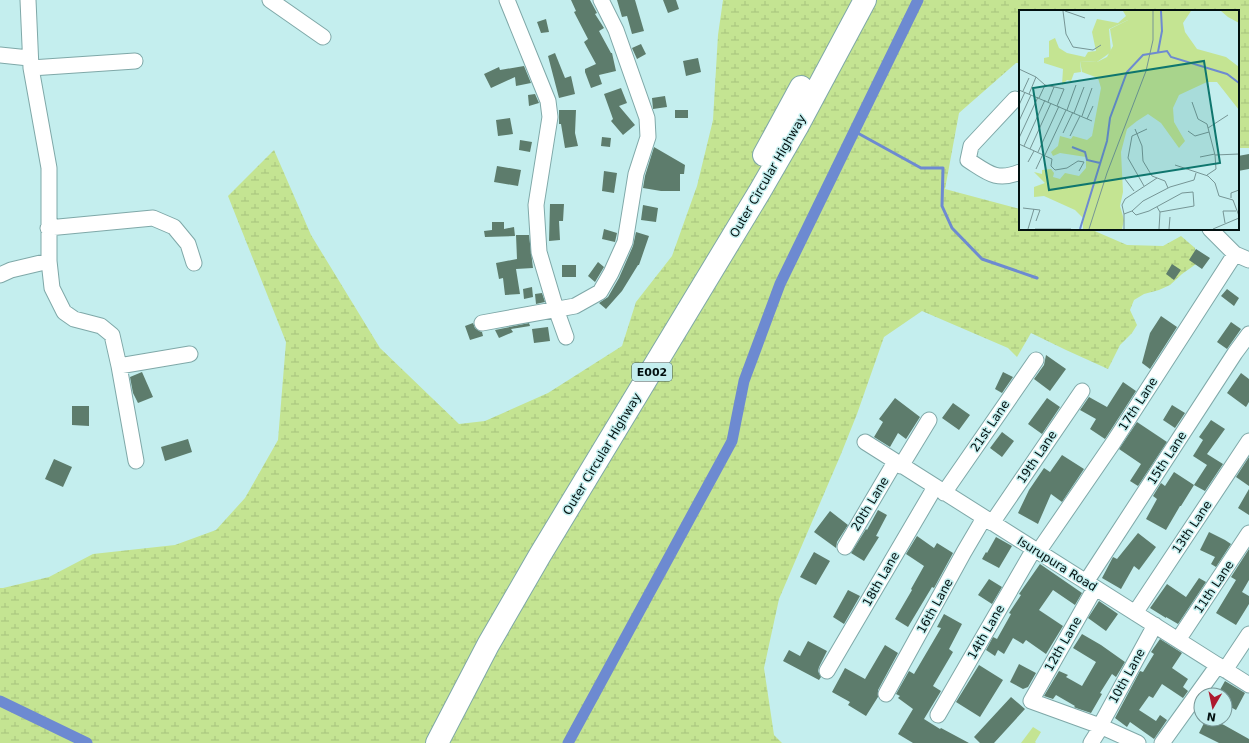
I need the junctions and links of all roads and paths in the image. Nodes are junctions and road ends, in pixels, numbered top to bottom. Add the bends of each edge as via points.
1 (28, 0) edge
2 (270, 0) edge
3 (506, 0) edge
4 (601, 0) edge
5 (848, 0) edge
6 (865, 0) edge
7 (323, 37) dead end
8 (0, 55) edge
9 (135, 61) dead end
10 (30, 63) junction
11 (1015, 100) dead end
12 (1019, 172) edge
13 (48, 228) junction
14 (1211, 230) edge
15 (1242, 257) edge
16 (49, 261) junction
17 (194, 263) dead end
18 (0, 275) edge
19 (556, 308) junction
20 (482, 323) dead end
21 (1249, 334) edge
22 (566, 337) dead end
23 (190, 354) dead end
24 (1036, 360) dead end
25 (119, 366) junction
26 (1082, 391) dead end
27 (928, 420) dead end
28 (1249, 441) edge
29 (865, 442) dead end
30 (136, 461) dead end
31 (898, 464) junction
32 (940, 490) junction
33 (988, 520) junction
34 (1249, 533) edge
35 (845, 547) dead end
36 (1036, 550) junction
37 (1090, 585) junction
38 (1135, 613) junction
39 (1155, 625) junction
40 (1249, 634) edge
41 (1178, 640) junction
42 (1222, 668) junction
43 (827, 672) dead end
44 (1249, 685) edge
45 (886, 694) dead end
46 (938, 715) dead end
47 (1100, 726) junction
48 (420, 743) edge
49 (437, 743) edge
50 (1091, 743) edge
51 (1138, 743) edge
52 (1162, 743) edge

1 - 10 street
2 - 7 street
3 - 19 street via 548,101 550,117 536,205 540,252
4 - 19 street via 616,30 646,118 648,137 636,174 625,242 612,273 600,292 575,306
5 - 48 highway, Outer Circular Highway / E002 via 747,184 475,635
6 - 49 highway, Outer Circular Highway / E002 via 764,185 540,555 492,638
8 - 10 street
9 - 10 street
10 - 13 street via 49,168
11 - 12 street via 971,146 968,160 993,176 1012,176
13 - 16 street
13 - 17 street via 153,218 174,227 188,244
14 - 15 street
15 - 36 street, 17th Lane
16 - 18 street
16 - 25 street via 52,288 64,312 74,319 101,326 112,335
19 - 20 street
19 - 22 street
21 - 37 street, 15th Lane
23 - 25 street
24 - 32 street, 21st Lane
25 - 30 street
26 - 33 street, 19th Lane
27 - 31 street, 20th Lane
28 - 38 street, 13th Lane
29 - 31 street, Isurupura Road
31 - 32 street, Isurupura Road
31 - 35 street, 20th Lane
32 - 33 street, Isurupura Road
32 - 43 street, 18th Lane
33 - 36 street, Isurupura Road
33 - 45 street, 16th Lane via 964,552
34 - 41 street, 11th Lane
36 - 37 street, Isurupura Road
36 - 46 street, 14th Lane
37 - 38 street, Isurupura Road
37 - 47 street, 12th Lane via 1031,701
38 - 39 street, Isurupura Road
39 - 41 street, Isurupura Road
39 - 47 street, 10th Lane
40 - 42 street
41 - 42 street, Isurupura Road
42 - 44 street, Isurupura Road
42 - 52 street
47 - 50 street, 10th Lane
47 - 51 street

